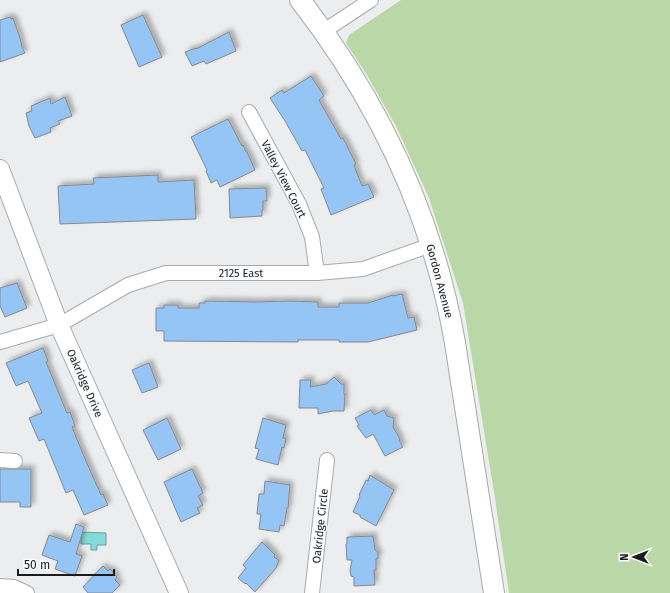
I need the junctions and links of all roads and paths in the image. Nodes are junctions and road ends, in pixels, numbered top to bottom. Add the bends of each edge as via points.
1 (300, 0) edge
2 (371, 0) edge
3 (324, 31) junction
4 (248, 112) dead end
5 (0, 169) edge
6 (431, 245) junction
7 (317, 272) junction
8 (59, 325) junction
9 (0, 342) edge
10 (0, 460) edge
11 (327, 460) dead end
12 (15, 461) dead end
13 (0, 586) edge
14 (26, 593) edge
15 (179, 593) edge
16 (312, 593) edge
17 (494, 593) edge

1 - 3 main road, Gordon Avenue
2 - 3 street
3 - 6 main road, Gordon Avenue via 386,135 411,188
4 - 7 street, Valley View Court via 300,204 312,237
5 - 8 street, Oakridge Drive
6 - 7 street, 2125 East via 363,269
6 - 17 main road, Gordon Avenue via 453,330
7 - 8 street, 2125 East via 166,273 128,285
8 - 9 street, 2125 East
8 - 15 street, Oakridge Drive
10 - 12 street
11 - 16 street, Oakridge Circle
13 - 14 street via 14,587

